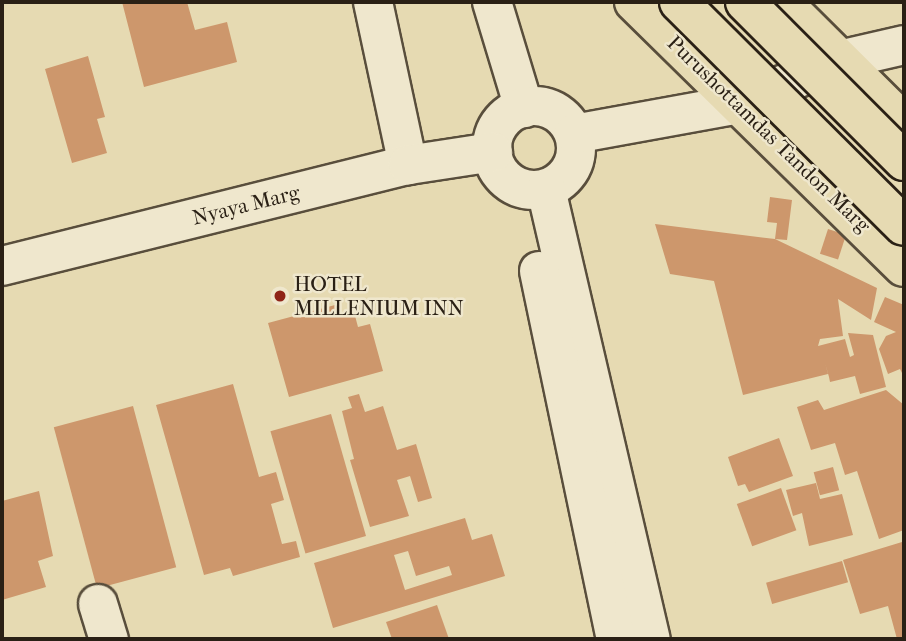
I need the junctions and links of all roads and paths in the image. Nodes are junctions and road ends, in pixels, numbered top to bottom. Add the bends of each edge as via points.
1 (373, 2) edge
2 (492, 2) edge
3 (634, 2) edge
4 (679, 2) edge
5 (745, 2) edge
6 (782, 2) edge
7 (904, 45) edge
8 (839, 60) junction
9 (740, 104) junction
10 (524, 108) junction
11 (904, 123) edge
12 (574, 134) junction
13 (493, 152) junction
14 (904, 161) edge
15 (408, 165) junction
16 (534, 188) junction
17 (904, 226) edge
18 (2, 266) edge
19 (904, 267) edge
20 (98, 604) dead end
21 (109, 639) edge
22 (616, 639) edge
23 (651, 639) edge

1 - 15 street
2 - 10 street
3 - 9 main road, Purushottamdas Tandon Marg
4 - 17 main road, bridge
5 - 14 main road, bridge
6 - 8 main road
7 - 8 street
8 - 9 street
8 - 11 main road
9 - 12 street
9 - 19 main road, Purushottamdas Tandon Marg
10 - 12 street via 554,111
10 - 13 street via 503,119
12 - 16 street via 574,162 559,183
13 - 15 street, Nyaya Marg
13 - 16 street via 501,174
15 - 18 street, Nyaya Marg
16 - 22 street
16 - 23 street
20 - 21 street

